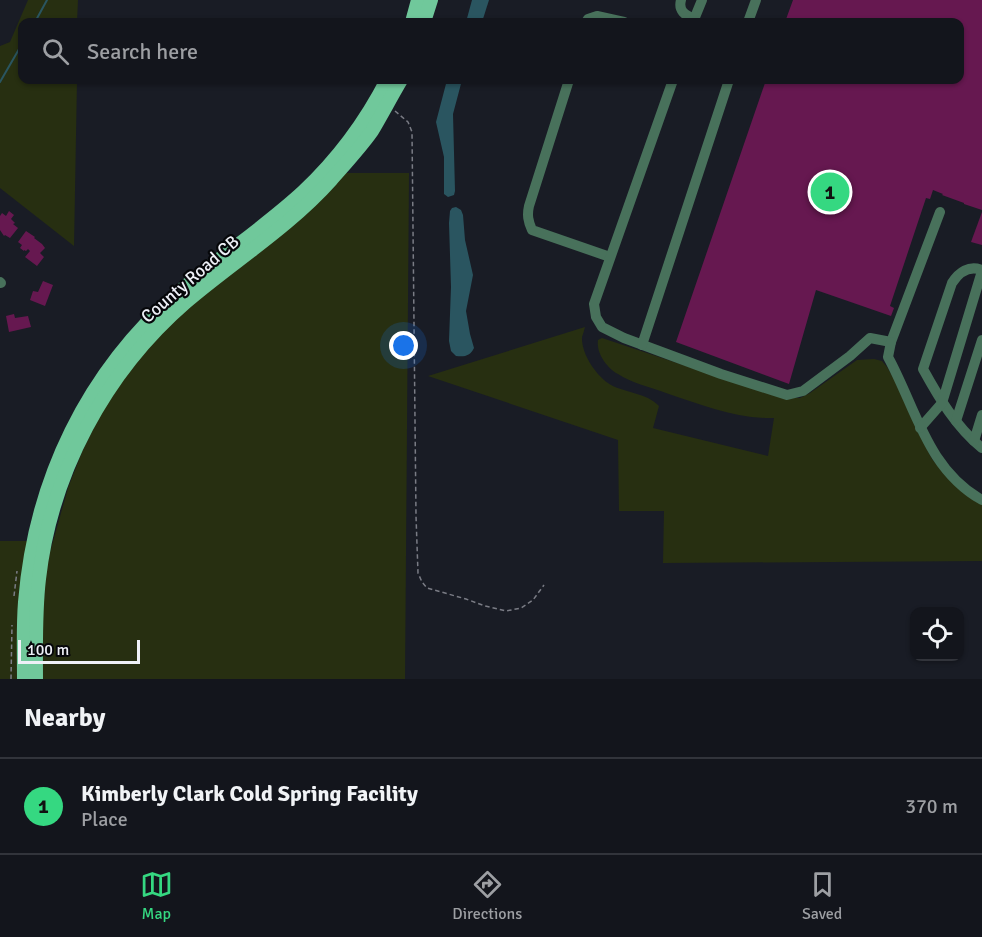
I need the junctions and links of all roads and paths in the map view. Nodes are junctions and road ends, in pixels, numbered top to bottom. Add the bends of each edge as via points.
1 (418, 0) edge
2 (431, 0) edge
3 (681, 0) edge
4 (702, 0) edge
5 (756, 0) edge
6 (413, 18) edge
7 (425, 18) edge
8 (591, 18) edge
9 (606, 18) edge
10 (689, 18) edge
11 (695, 18) edge
12 (749, 18) edge
13 (385, 84) edge
14 (398, 84) edge
15 (567, 84) edge
16 (671, 84) edge
17 (728, 84) edge
18 (386, 105) junction
19 (940, 212) dead end
20 (610, 257) junction
21 (982, 270) edge
22 (982, 340) edge
23 (891, 342) junction
24 (642, 345) junction
25 (942, 403) junction
26 (982, 415) edge
27 (956, 421) junction
28 (920, 428) junction
29 (978, 445) edge
30 (982, 500) edge
31 (17, 570) dead end
32 (544, 585) dead end
33 (14, 598) dead end
34 (13, 617) dead end
35 (11, 679) edge
36 (24, 679) edge
37 (36, 679) edge

1 - 6 main road
2 - 7 main road
3 - 10 lane via 680,8
4 - 11 lane
5 - 12 lane
8 - 9 lane
13 - 36 main road, County Road CB via 360,125 318,177 158,312 115,358 80,411 43,501 31,553 24,604
14 - 18 main road, County Road CB
15 - 20 lane via 527,213 528,222 532,230
16 - 20 lane
17 - 24 lane
18 - 32 path via 408,122 412,132 418,573 427,588 506,611 533,600
18 - 37 main road, County Road CB via 371,132 331,180 283,225 184,303 110,386 78,442 48,528 36,606
19 - 23 lane
20 - 24 lane via 594,304 596,317 602,327
21 - 25 lane
21 - 25 lane via 957,274 923,369
22 - 27 lane
23 - 24 lane via 870,338 803,391 787,395
23 - 28 lane via 888,357
25 - 27 lane
25 - 28 lane
26 - 29 lane
27 - 29 lane
28 - 30 lane via 935,456 952,476
31 - 33 path
34 - 35 path

